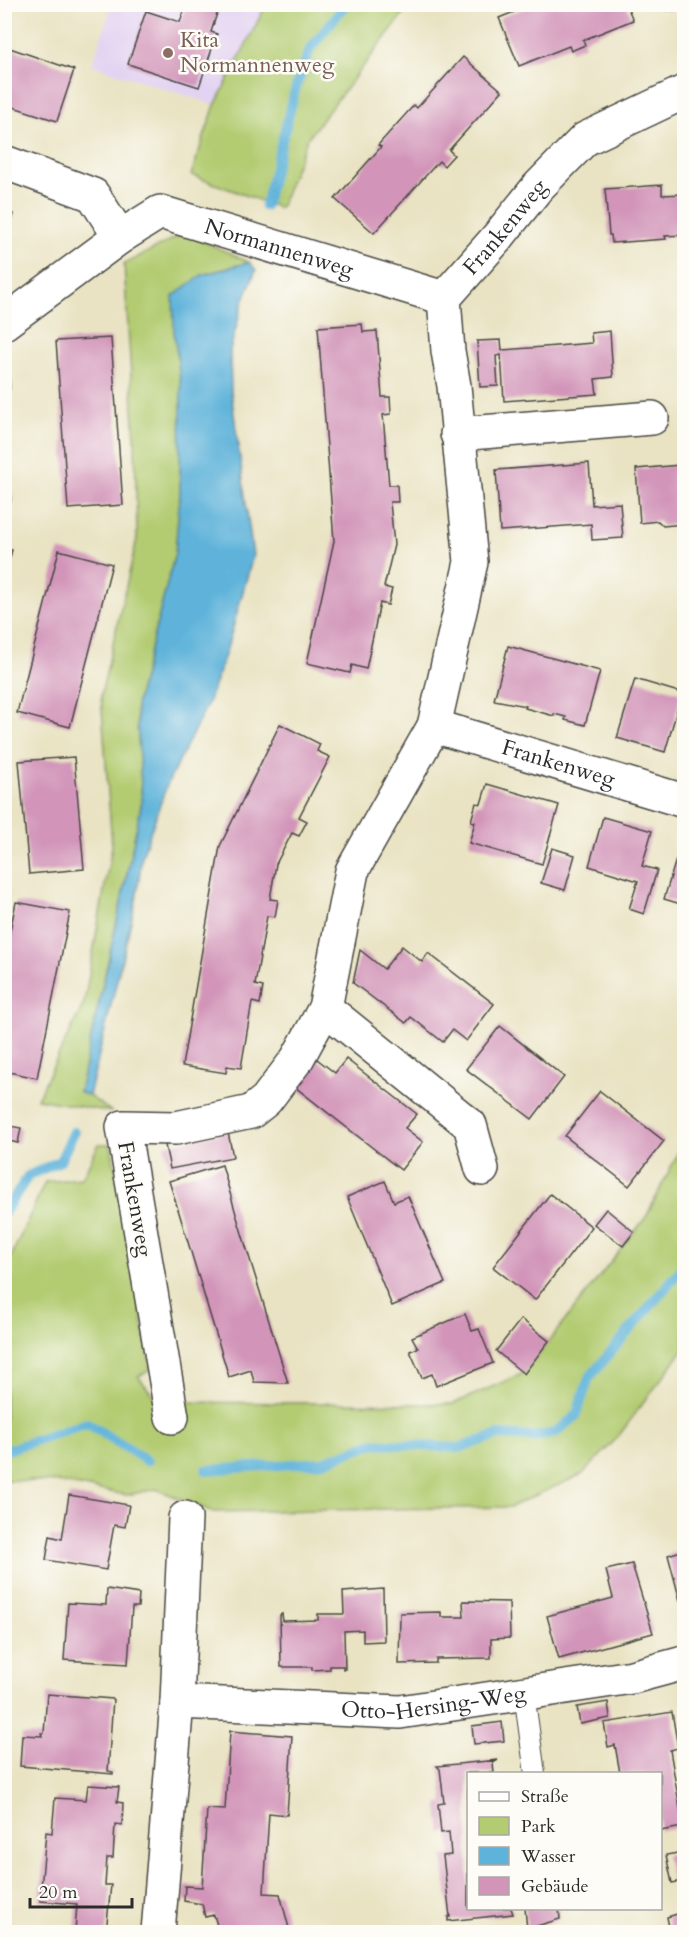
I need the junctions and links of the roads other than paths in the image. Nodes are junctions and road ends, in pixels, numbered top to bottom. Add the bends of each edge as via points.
1 (684, 92) edge
2 (4, 162) edge
3 (120, 237) junction
4 (444, 298) junction
5 (4, 323) edge
6 (652, 418) dead end
7 (457, 434) junction
8 (434, 726) junction
9 (684, 801) edge
10 (326, 1008) junction
11 (482, 1169) dead end
12 (172, 1417) dead end
13 (185, 1518) dead end
14 (684, 1663) edge
15 (524, 1693) junction
16 (177, 1702) junction
17 (535, 1772) edge
18 (158, 1932) edge

1 - 4 street, Frankenweg via 585,139
2 - 3 street via 93,195
3 - 4 street, Normannenweg via 160,212
3 - 5 street, Normannenweg
4 - 7 street, Frankenweg
6 - 7 street
7 - 8 street, Frankenweg via 471,562
8 - 9 street, Frankenweg
8 - 10 street, Frankenweg via 352,871
10 - 11 street via 470,1125
10 - 12 street, Frankenweg via 297,1059 266,1100 251,1112 176,1128 123,1127
13 - 16 street
14 - 15 street, Otto-Hersing-Weg via 632,1677
15 - 16 street, Otto-Hersing-Weg via 400,1712
15 - 17 lane
16 - 18 street

